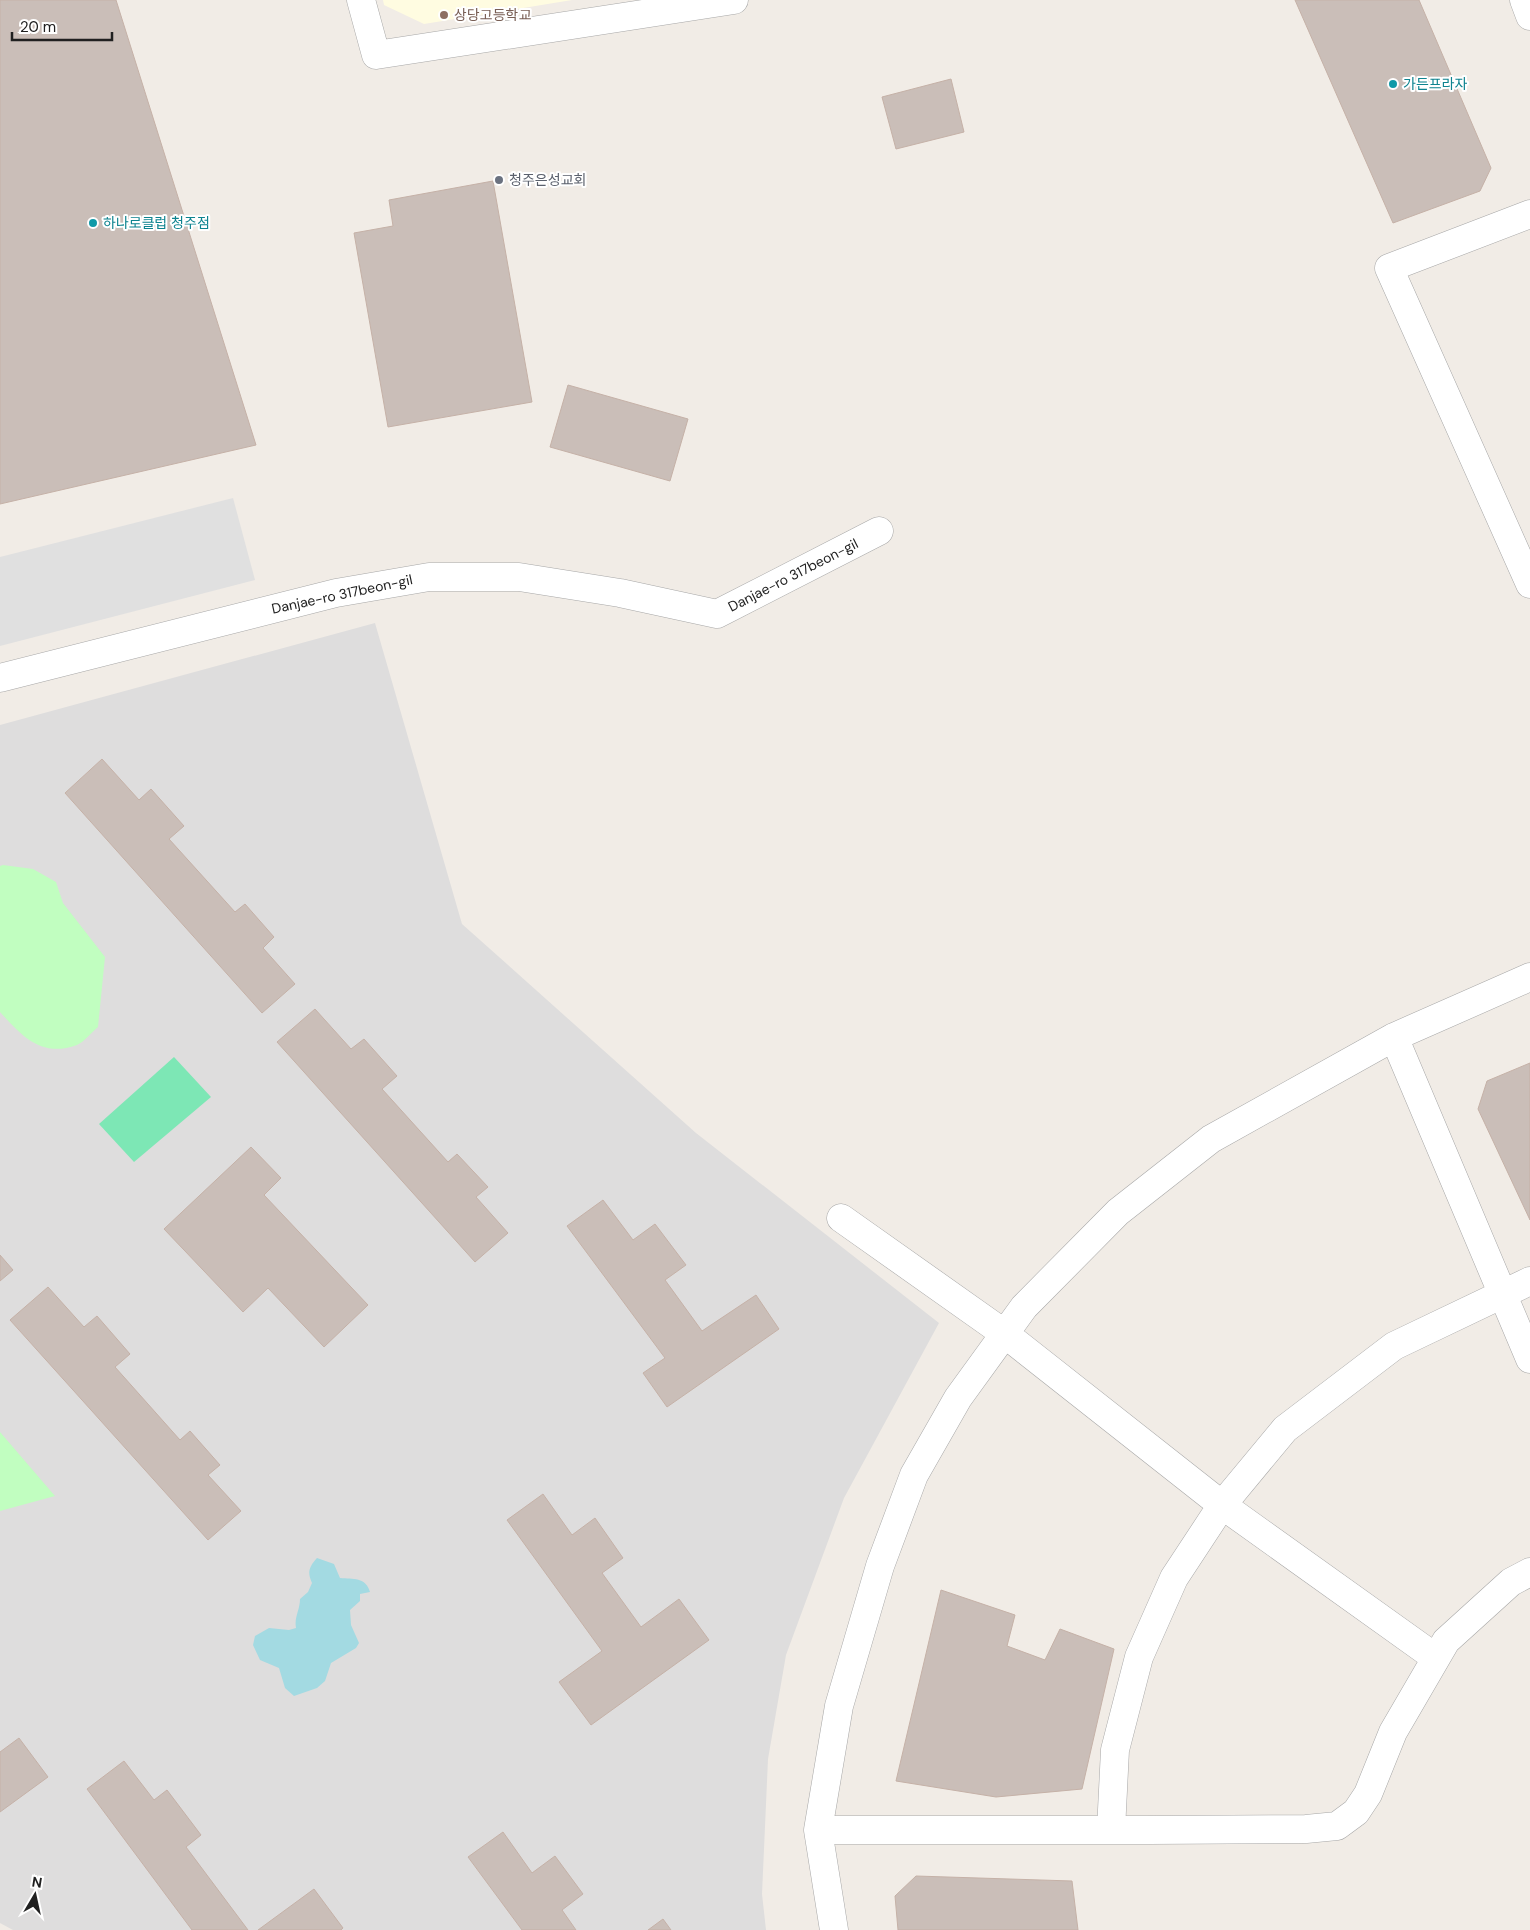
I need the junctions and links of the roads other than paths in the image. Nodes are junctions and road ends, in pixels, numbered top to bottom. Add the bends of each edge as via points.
1 (361, 0) edge
2 (734, 0) edge
3 (1524, 0) edge
4 (1530, 16) edge
5 (1530, 214) edge
6 (879, 530) dead end
7 (1530, 584) edge
8 (0, 678) edge
9 (1530, 977) edge
10 (1394, 1037) junction
11 (841, 1218) dead end
12 (1530, 1281) edge
13 (1502, 1293) junction
14 (1005, 1334) junction
15 (1530, 1359) edge
16 (1222, 1505) junction
17 (1530, 1572) edge
18 (1436, 1658) junction
19 (818, 1830) junction
20 (1111, 1830) junction
21 (834, 1930) edge

1 - 2 street via 376,56
3 - 4 street
5 - 7 street via 1389,268
6 - 8 street, Danjae-ro 317beon-gil via 717,614 620,593 519,577 429,577 332,594
9 - 10 street
10 - 13 street
10 - 14 street via 1212,1139 1118,1212 1024,1307
11 - 14 street
12 - 13 street
13 - 15 street
13 - 16 street via 1394,1346 1285,1430
14 - 16 street
14 - 19 street via 958,1398 910,1484 880,1566 839,1706
16 - 18 street
16 - 20 street via 1174,1578 1139,1657 1115,1750
17 - 18 street via 1511,1582 1446,1641
18 - 20 street via 1394,1732 1368,1794 1356,1812 1337,1826
19 - 20 street
19 - 21 street

